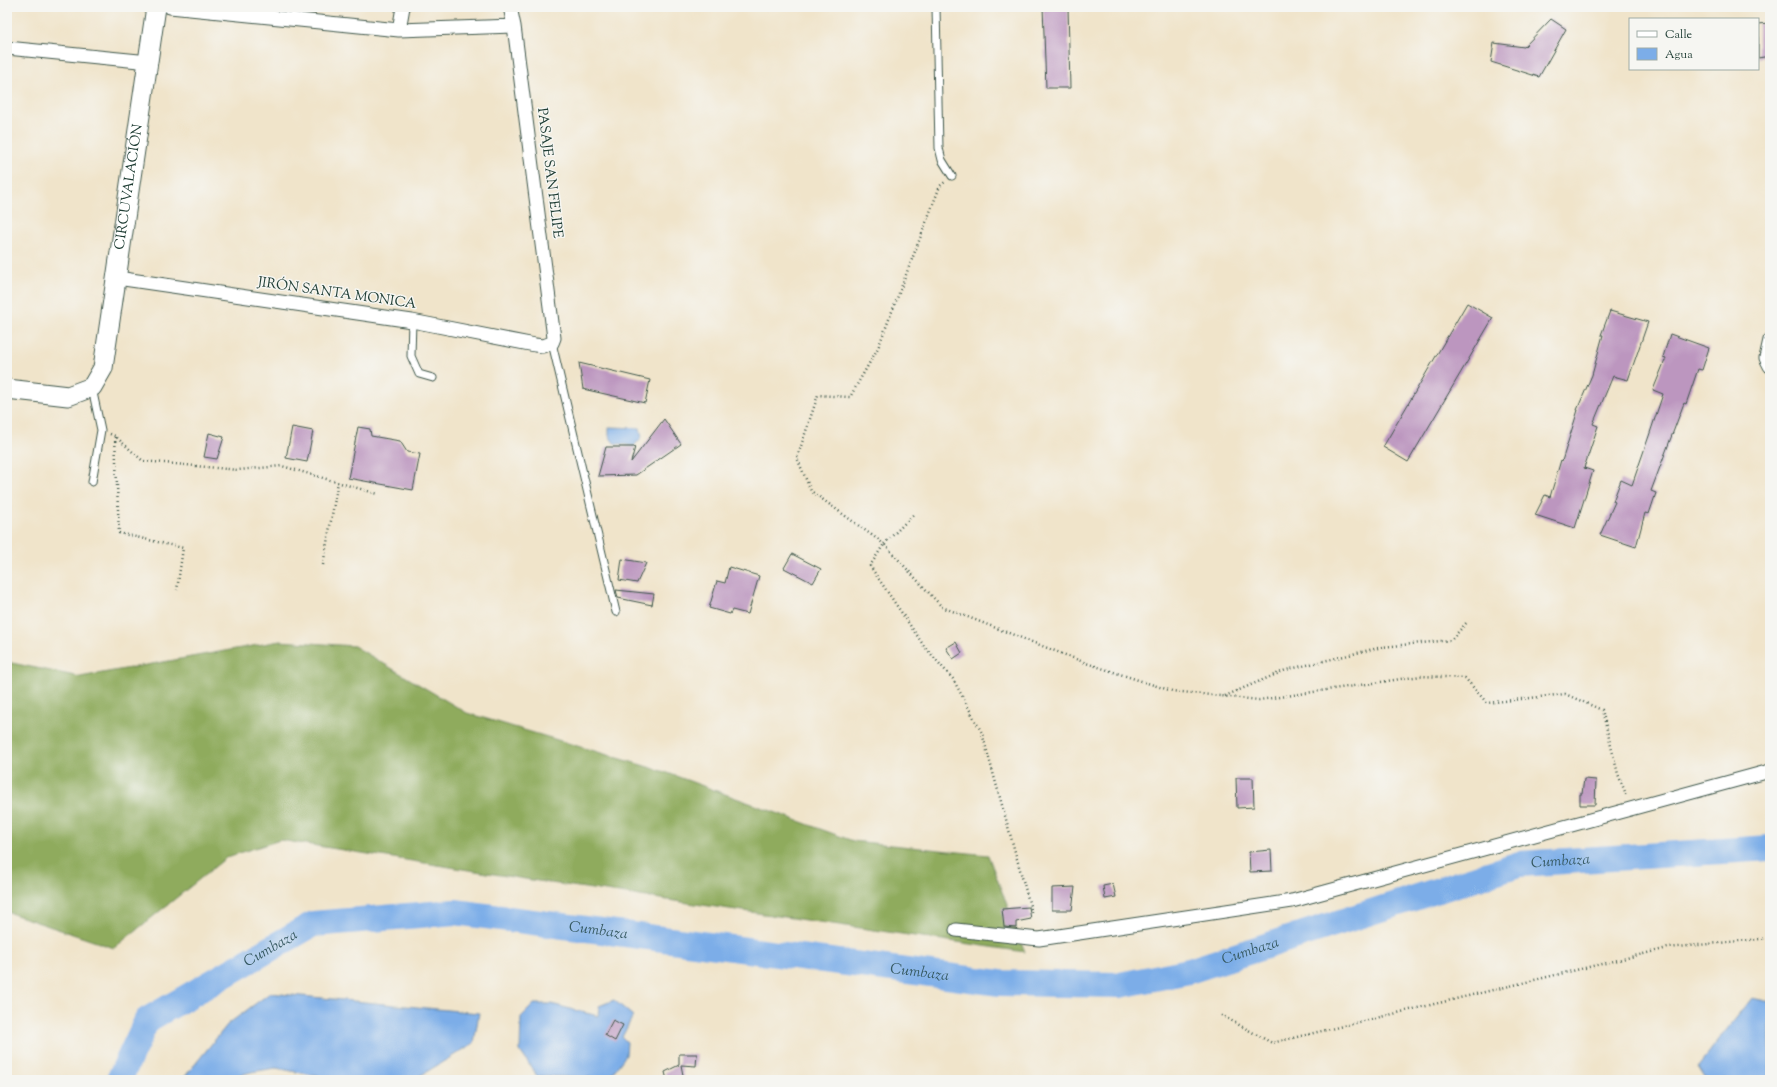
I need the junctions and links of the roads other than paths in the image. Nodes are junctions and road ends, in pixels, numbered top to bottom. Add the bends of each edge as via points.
1 (156, 7) edge
2 (170, 7) edge
3 (403, 7) edge
4 (510, 7) edge
5 (936, 7) edge
6 (514, 26) junction
7 (399, 30) junction
8 (7, 48) edge
9 (149, 62) junction
10 (952, 176) road end
11 (117, 278) junction
12 (412, 321) junction
13 (1770, 340) edge
14 (552, 343) junction
15 (1769, 364) edge
16 (433, 378) dead end
17 (92, 387) junction
18 (7, 389) edge
19 (92, 482) dead end
20 (616, 612) dead end
21 (1770, 770) edge
22 (956, 930) dead end

1 - 9 main road, CIRCUVALACIÓN
2 - 7 street
3 - 7 street
4 - 6 street, PASAJE SAN FELIPE
5 - 10 lane via 939,148 942,160
6 - 7 street
6 - 14 street, PASAJE SAN FELIPE via 554,338
8 - 9 street
9 - 11 main road, CIRCUVALACIÓN
11 - 12 street, JIRÓN SANTA MONICA
11 - 17 main road, CIRCUVALACIÓN via 103,368
12 - 14 street, JIRÓN SANTA MONICA via 535,346
12 - 16 lane via 411,356 419,374
13 - 15 street via 1766,358
14 - 20 lane
17 - 18 main road via 68,396
17 - 19 lane via 101,430
21 - 22 street via 1292,901 1039,939

